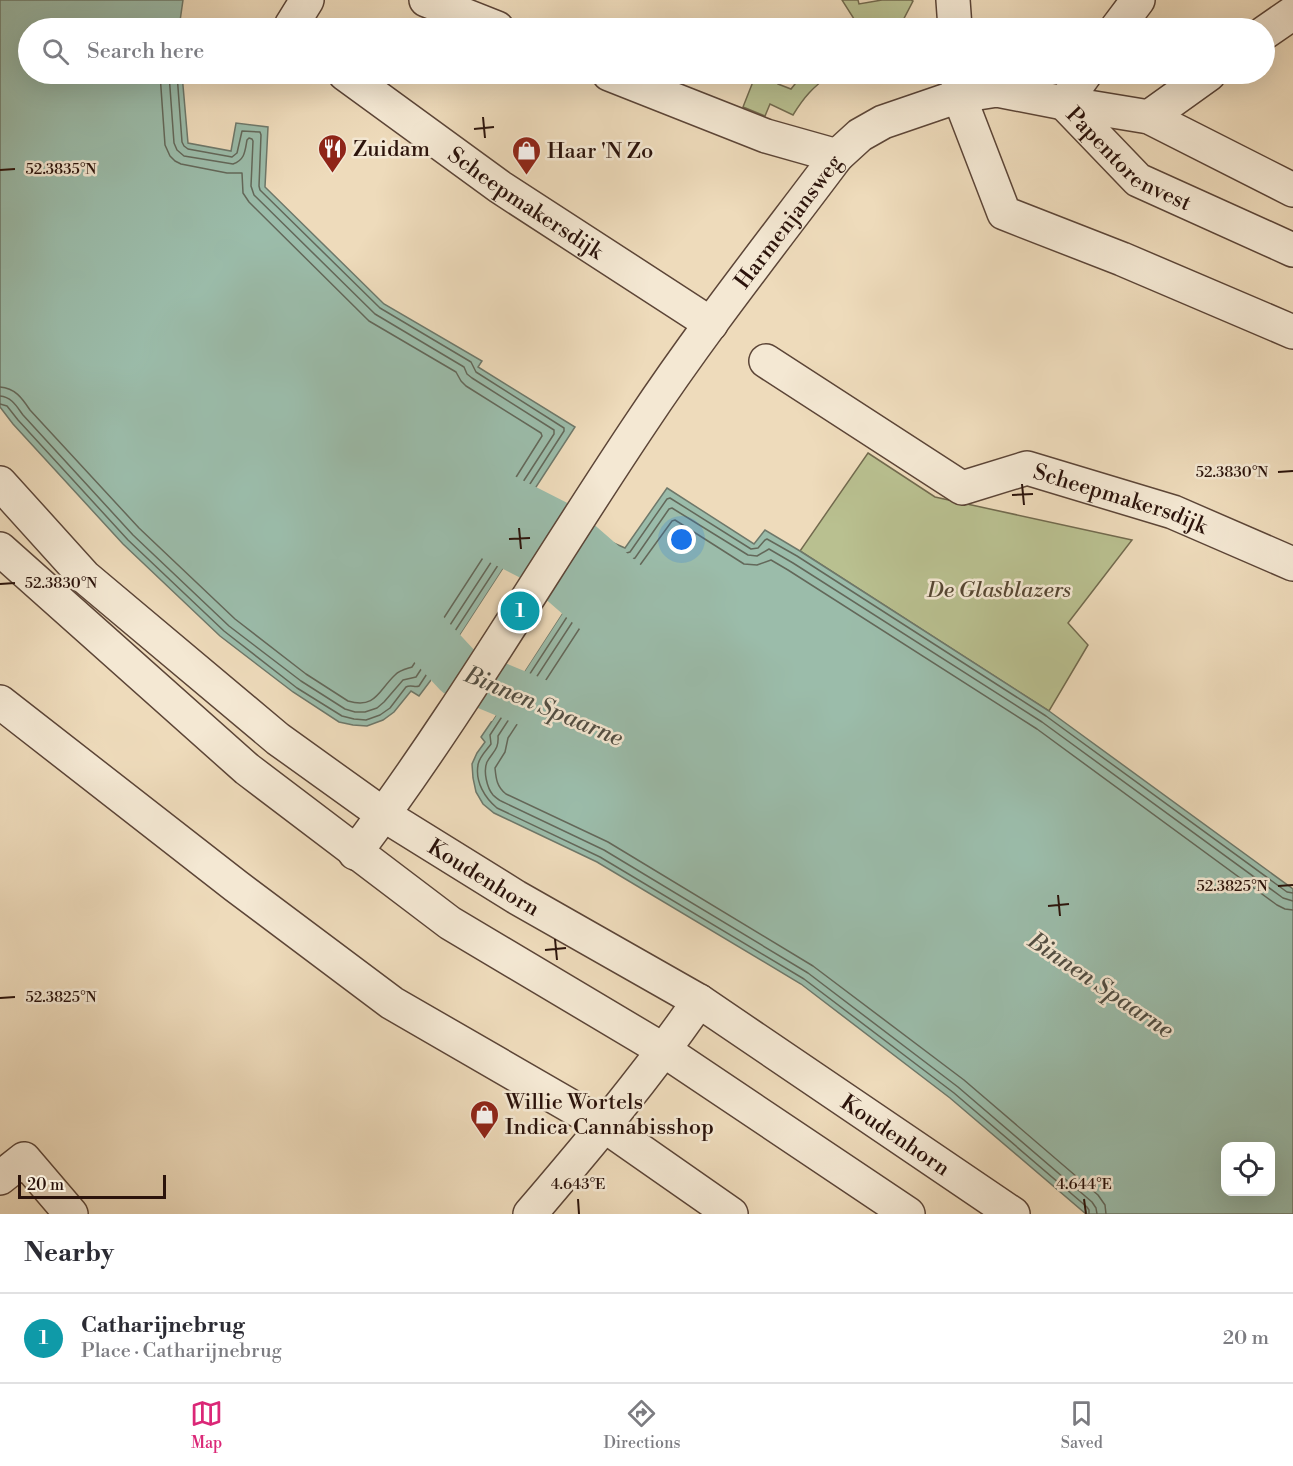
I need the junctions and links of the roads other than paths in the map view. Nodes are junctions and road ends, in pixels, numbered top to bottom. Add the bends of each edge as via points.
1 (307, 0) edge
2 (426, 0) edge
3 (953, 0) edge
4 (1138, 0) edge
5 (1293, 13) edge
6 (296, 18) edge
7 (472, 18) edge
8 (954, 18) edge
9 (1124, 18) edge
10 (1275, 25) edge
11 (359, 84) edge
12 (634, 84) edge
13 (1078, 84) edge
14 (1195, 84) edge
15 (958, 85) edge
16 (1064, 103) junction
17 (1149, 117) junction
18 (837, 156) junction
19 (1293, 190) edge
20 (1293, 250) edge
21 (711, 324) junction
22 (1293, 332) edge
23 (766, 361) dead end
24 (0, 483) edge
25 (0, 549) edge
26 (1293, 564) edge
27 (0, 702) edge
28 (384, 814) junction
29 (355, 853) junction
30 (699, 1001) junction
31 (665, 1051) junction
32 (605, 1126) junction
33 (0, 1178) edge
34 (71, 1214) edge
35 (530, 1214) edge
36 (731, 1214) edge
37 (908, 1214) edge
38 (1013, 1214) edge

1 - 6 street
2 - 7 street
3 - 8 street
4 - 9 street
5 - 10 street
11 - 21 street, Scheepmakersdijk via 500,188
12 - 18 street via 766,136
13 - 16 street
14 - 17 street
15 - 16 street, Harmenjansweg
15 - 18 street, Harmenjansweg via 860,135
15 - 22 street via 1004,213
16 - 17 street, Papentorenvest
16 - 20 street, Papentorenvest via 1138,180
17 - 19 street, Papentorenvest
18 - 21 street, Harmenjansweg
21 - 28 street, Harmenjansweg
23 - 26 street, Scheepmakersdijk via 962,488 1027,468 1173,512
24 - 28 street, Koudenhorn via 85,577 278,738
25 - 29 street via 247,769
27 - 32 street via 392,1004
28 - 29 street
28 - 30 street, Koudenhorn via 516,897
29 - 31 street via 450,923
30 - 31 street
30 - 38 street, Koudenhorn
31 - 32 street
31 - 37 street
32 - 35 street
32 - 36 street
33 - 34 street via 24,1159

